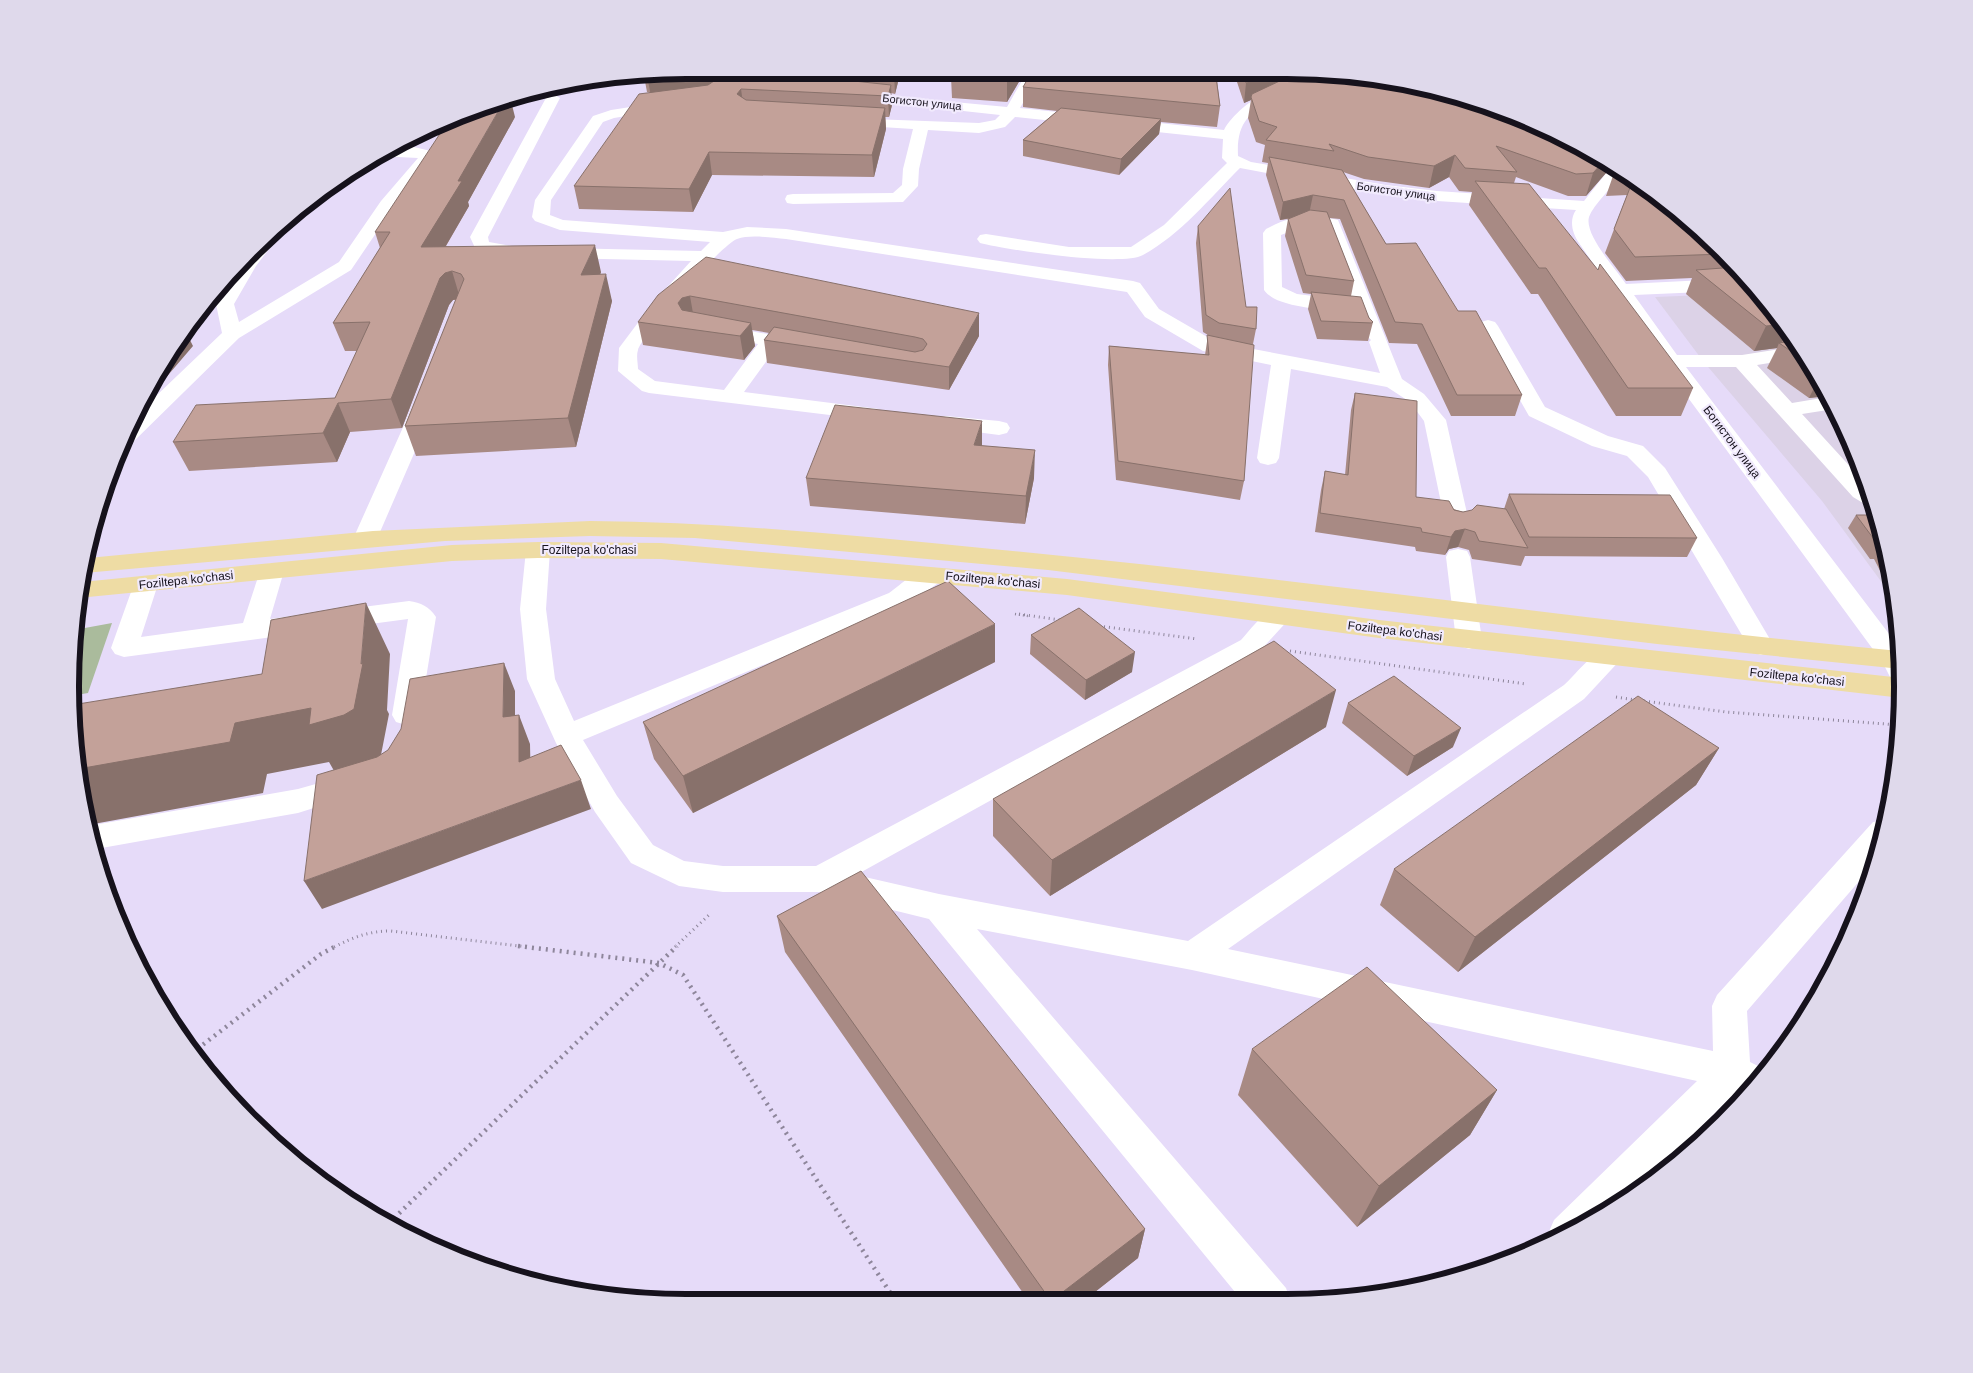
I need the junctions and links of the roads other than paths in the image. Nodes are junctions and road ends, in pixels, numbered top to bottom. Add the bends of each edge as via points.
1 (1030, 79) edge
2 (1301, 84) edge
3 (838, 93) edge
4 (553, 98) dead end
5 (676, 103) edge
6 (1011, 112) junction
7 (836, 120) edge
8 (922, 125) junction
9 (1230, 135) junction
10 (397, 153) edge
11 (1237, 162) junction
12 (1613, 174) edge
13 (793, 199) dead end
14 (1588, 206) junction
15 (726, 238) junction
16 (986, 239) dead end
17 (706, 256) junction
18 (244, 271) edge
19 (1741, 284) edge
20 (1621, 290) junction
21 (1364, 308) junction
22 (1488, 326) dead end
23 (694, 327) edge
24 (232, 334) junction
25 (771, 341) junction
26 (819, 350) edge
27 (1795, 353) edge
28 (1282, 361) junction
29 (1671, 361) junction
30 (1742, 361) junction
31 (1393, 382) junction
32 (432, 383) edge
33 (729, 398) junction
34 (1825, 405) edge
35 (1786, 411) junction
36 (893, 416) edge
37 (932, 420) edge
38 (138, 424) edge
39 (999, 428) dead end
40 (1268, 458) dead end
41 (1863, 493) edge
42 (1457, 522) edge
43 (365, 539) junction
44 (538, 550) junction
45 (1458, 557) dead end
46 (91, 566) edge
47 (272, 571) junction
48 (932, 575) junction
49 (145, 584) junction
50 (87, 589) edge
51 (1465, 613) junction
52 (1278, 617) junction
53 (254, 630) junction
54 (1469, 640) junction
55 (1761, 646) junction
56 (1611, 656) junction
57 (1893, 656) edge
58 (1893, 663) edge
59 (1894, 687) edge
60 (566, 736) junction
61 (401, 740) edge
62 (372, 779) edge
63 (97, 837) edge
64 (1875, 842) edge
65 (820, 878) junction
66 (939, 908) junction
67 (1192, 956) junction
68 (1743, 1078) edge
69 (1595, 1210) edge
70 (1263, 1294) edge

1 - 6 street
2 - 9 street via 1243,111
3 - 6 street, Богистон улица
4 - 17 street via 479,237 482,246 513,252
5 - 15 street via 598,119 543,200 541,217 560,224
6 - 8 street via 1000,124 979,128
6 - 9 street, Богистон улица
7 - 8 street
8 - 13 street via 910,186 897,198
9 - 11 street via 1230,158
10 - 24 street via 429,155 388,205 345,266
11 - 14 street, Богистон улица via 1386,190
11 - 16 street via 1170,229 1136,252 1069,252
12 - 14 street, Богистон улица
14 - 20 street, Богистон улица via 1580,221 1584,239
15 - 17 street
15 - 28 street via 750,232 786,234 1134,287 1152,313 1210,347
17 - 33 street via 627,350 628,371 649,388
18 - 24 street via 225,304
19 - 20 street
20 - 29 street, Богистон улица
21 - 21 street via 1332,224 1313,219 1291,223 1272,233 1274,290 1293,299
21 - 31 street
22 - 55 street via 1537,411 1600,442 1635,451 1657,473
23 - 25 street
24 - 38 street
25 - 26 street
25 - 33 street
27 - 30 street
28 - 31 street
28 - 40 street
29 - 30 street
29 - 57 street, Богистон улица
30 - 35 street
31 - 42 street via 1417,398 1435,420
32 - 43 street
33 - 36 street
34 - 35 street
35 - 41 street
37 - 39 street
43 - 46 main road, Foziltepa ko'chasi
43 - 51 main road, Foziltepa ko'chasi via 543,528 735,533 1071,563
44 - 47 main road, Foziltepa ko'chasi via 452,553
44 - 48 main road, Foziltepa ko'chasi via 601,549 718,555
44 - 60 street via 533,609 541,679
45 - 51 street
47 - 49 main road, Foziltepa ko'chasi
47 - 53 street
48 - 52 main road, Foziltepa ko'chasi via 1067,587
48 - 60 street via 898,599
49 - 50 main road, Foziltepa ko'chasi
49 - 53 street via 124,648
51 - 54 street
51 - 55 main road, Foziltepa ko'chasi
52 - 54 main road, Foziltepa ko'chasi
52 - 65 street via 1250,646
53 - 61 street via 409,610 420,614 423,617
54 - 56 main road, Foziltepa ko'chasi
55 - 58 main road, Foziltepa ko'chasi
56 - 59 main road, Foziltepa ko'chasi
56 - 67 street via 1574,692
60 - 65 street via 606,804 642,854 679,873 723,878
62 - 63 street via 298,802
64 - 68 street via 1729,1006
65 - 66 street
66 - 67 street
66 - 70 street
67 - 68 street
68 - 69 street

